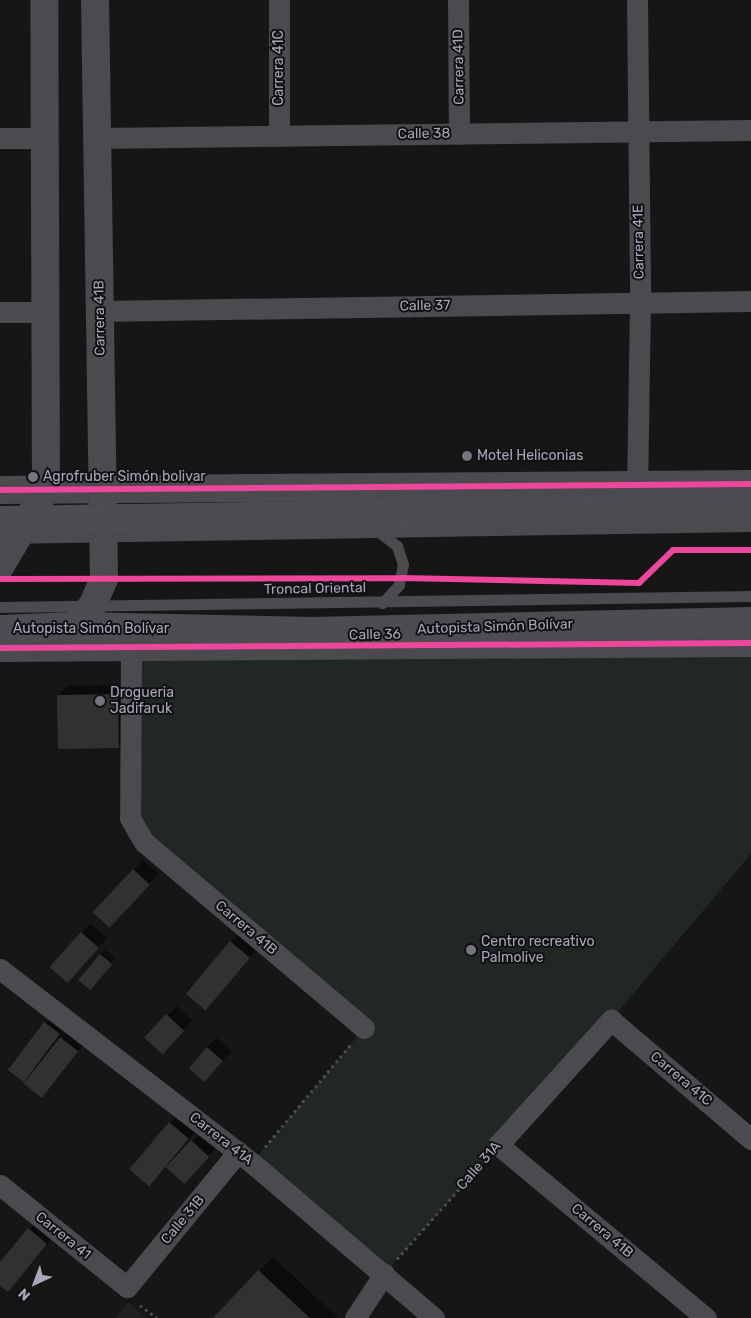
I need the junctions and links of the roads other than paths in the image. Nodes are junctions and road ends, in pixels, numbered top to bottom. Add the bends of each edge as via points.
1 (44, 0) edge
2 (96, 0) edge
3 (279, 0) edge
4 (458, 0) edge
5 (637, 0) edge
6 (751, 130) edge
7 (638, 132) junction
8 (460, 134) junction
9 (279, 136) junction
10 (0, 138) edge
11 (45, 138) junction
12 (97, 138) junction
13 (751, 301) edge
14 (640, 303) junction
15 (99, 311) junction
16 (0, 312) edge
17 (46, 312) junction
18 (751, 484) edge
19 (637, 485) junction
20 (46, 489) junction
21 (0, 490) edge
22 (103, 490) junction
23 (751, 508) edge
24 (104, 526) junction
25 (751, 526) edge
26 (11, 529) edge
27 (379, 532) junction
28 (0, 567) edge
29 (751, 596) edge
30 (382, 603) junction
31 (92, 606) junction
32 (0, 607) edge
33 (751, 621) edge
34 (74, 626) junction
35 (0, 629) edge
36 (419, 630) junction
37 (312, 631) junction
38 (751, 643) edge
39 (371, 647) junction
40 (0, 648) edge
41 (131, 650) junction
42 (0, 970) edge
43 (610, 1020) joint
44 (364, 1028) road end
45 (751, 1139) edge
46 (498, 1145) joint
47 (245, 1158) junction
48 (0, 1185) edge
49 (384, 1274) junction
50 (127, 1287) joint
51 (355, 1318) edge
52 (434, 1318) edge
53 (706, 1318) edge

1 - 11 street
2 - 12 street, Carrera 41B
3 - 9 street, Carrera 41C
4 - 8 street, Carrera 41D
5 - 7 street, Carrera 41E
6 - 7 street, Calle 38
7 - 8 street, Calle 38
7 - 14 street, Carrera 41E
8 - 9 street, Calle 38
9 - 12 street, Calle 38
10 - 11 street
11 - 17 street
12 - 15 street, Carrera 41B
13 - 14 street, Calle 37
14 - 15 street, Calle 37
14 - 19 street, Carrera 41E
15 - 22 street, Carrera 41B
16 - 17 street
17 - 20 street
18 - 19 street
19 - 22 street
20 - 21 street
20 - 22 street
20 - 26 street
22 - 24 street, Carrera 41B
23 - 24 highway
24 - 26 highway
24 - 27 lane
24 - 31 street, Carrera 41B via 104,579
25 - 27 lane
26 - 28 street
27 - 30 lane via 397,546 403,564 399,585
29 - 30 lane, Troncal Oriental
30 - 31 lane, Troncal Oriental
31 - 32 lane, Troncal Oriental
31 - 34 street, Carrera 41B
33 - 36 highway, Autopista Simón Bolívar
34 - 35 highway, Autopista Simón Bolívar
34 - 37 highway, Autopista Simón Bolívar
36 - 37 highway, Autopista Simón Bolívar
36 - 39 highway
37 - 39 highway
38 - 39 street, Calle 36
39 - 41 street, Calle 36
40 - 41 street, Calle 36
41 - 44 street, Carrera 41B via 130,818 144,842
42 - 47 street, Carrera 41A
43 - 45 street, Carrera 41C
43 - 46 street, Calle 31A
46 - 53 street, Carrera 41B
47 - 49 street, Carrera 41A
47 - 50 street, Calle 31B
48 - 50 street, Carrera 41
49 - 51 street
49 - 52 street, Carrera 41A

